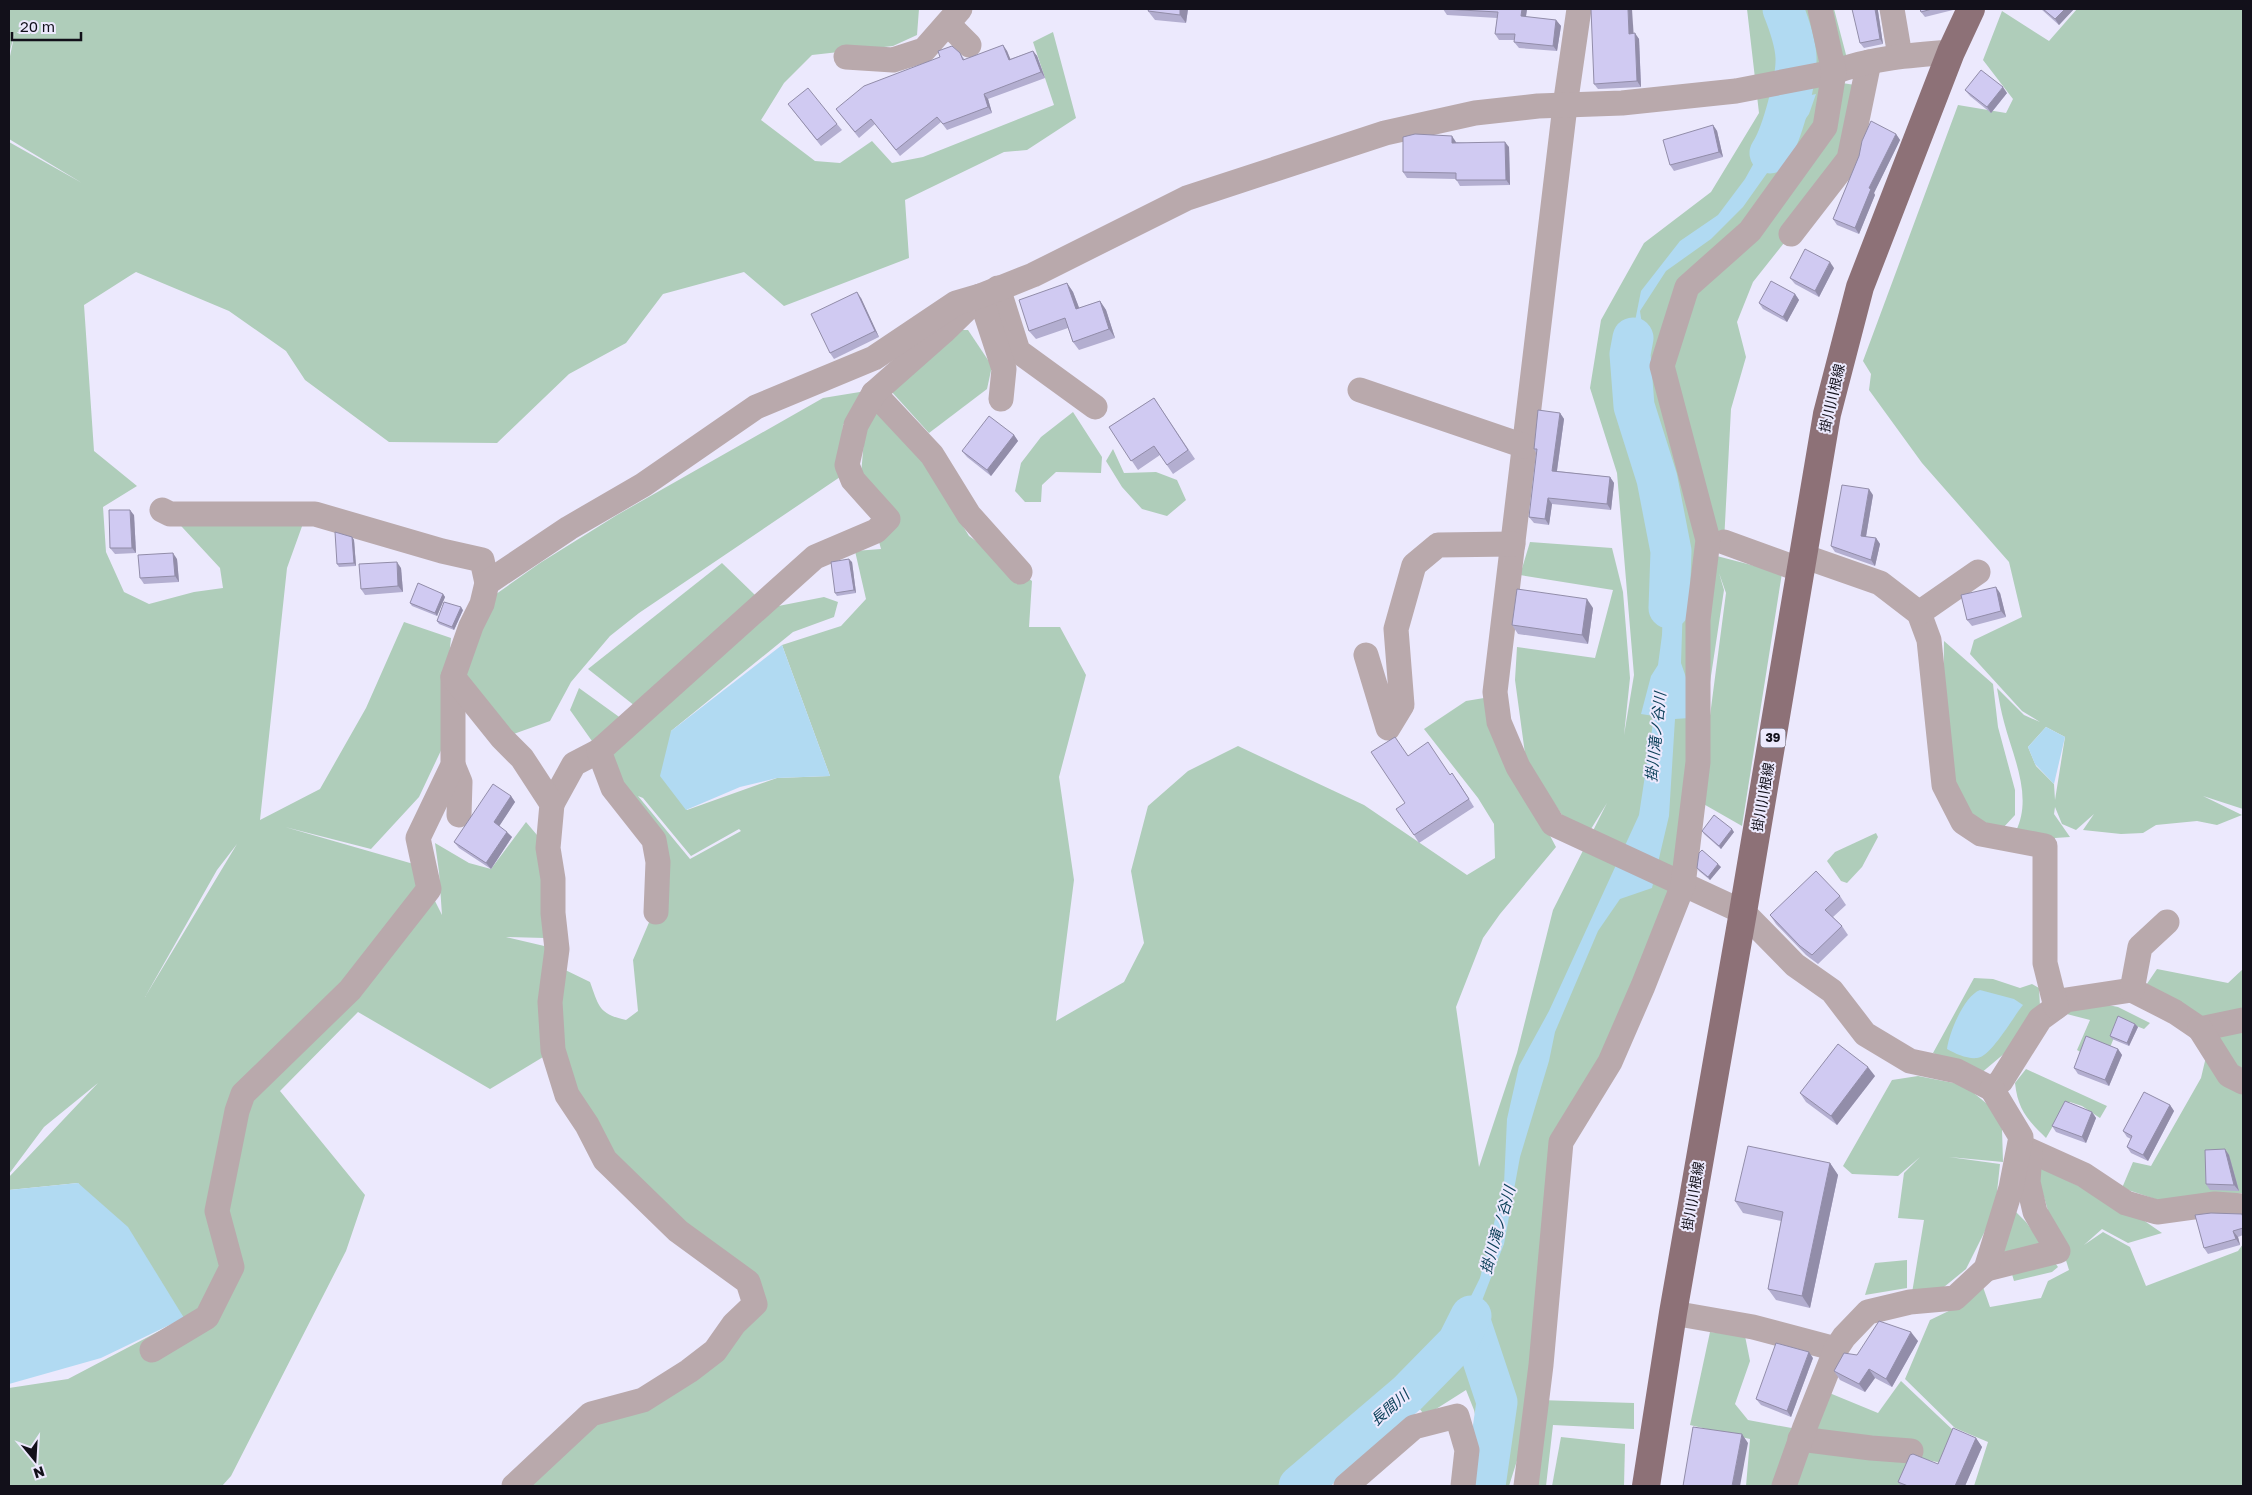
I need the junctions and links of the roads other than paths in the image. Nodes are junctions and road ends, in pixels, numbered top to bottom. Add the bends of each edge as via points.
1 (1578, 9) edge
2 (1820, 9) edge
3 (1892, 9) edge
4 (1971, 9) edge
5 (954, 17) edge
6 (969, 45) dead end
7 (1951, 52) junction
8 (1900, 56) junction
9 (846, 57) dead end
10 (1870, 62) junction
11 (1826, 73) junction
12 (1565, 106) junction
13 (1792, 234) dead end
14 (989, 292) junction
15 (1360, 390) dead end
16 (874, 394) junction
17 (1000, 399) dead end
18 (1095, 407) dead end
19 (1524, 446) junction
20 (162, 510) dead end
21 (1724, 542) dead end
22 (1513, 544) junction
23 (1802, 563) junction
24 (1020, 572) dead end
25 (1978, 572) dead end
26 (487, 583) junction
27 (1919, 613) junction
28 (1366, 655) dead end
29 (452, 677) junction
30 (599, 751) junction
31 (453, 766) junction
32 (552, 804) junction
33 (459, 815) dead end
34 (1683, 885) junction
35 (656, 912) dead end
36 (1743, 912) junction
37 (2168, 922) dead end
38 (2132, 990) junction
39 (2056, 1007) junction
40 (2243, 1020) edge
41 (2200, 1028) junction
42 (2243, 1082) edge
43 (1992, 1089) junction
44 (2025, 1148) junction
45 (2243, 1206) edge
46 (1986, 1269) junction
47 (1673, 1313) junction
48 (1836, 1349) junction
49 (152, 1350) dead end
50 (1800, 1439) junction
51 (1912, 1451) dead end
52 (514, 1486) edge
53 (1346, 1486) edge
54 (1463, 1486) edge
55 (1526, 1486) edge
56 (1646, 1486) edge
57 (1784, 1486) edge

1 - 12 street
2 - 11 street
3 - 8 street
4 - 7 main road, 掛川川根線 / 39
5 - 6 street
5 - 9 street via 924,50 893,60
7 - 8 street
7 - 23 main road, 掛川川根線 / 39 via 1860,287 1827,414
8 - 10 street
10 - 11 street
10 - 13 street via 1849,159
11 - 12 street via 1736,91
11 - 34 street via 1825,127 1750,231 1686,288 1662,366 1708,540 1698,620 1698,762
12 - 14 street via 1475,113 1386,133 1187,198 1033,275
12 - 19 street
14 - 16 street
14 - 17 street via 1004,369
14 - 18 street via 1018,351
14 - 26 street via 941,311 874,358 756,407 642,486 569,528
15 - 19 street
16 - 24 street via 932,455 969,515
16 - 30 street via 856,425 847,466 853,480 888,519 876,531 815,558
19 - 22 street
20 - 26 street via 170,514 315,514 442,552 482,560
21 - 23 street
22 - 28 street via 1438,545 1414,565 1396,629 1402,706 1388,728
22 - 34 street via 1495,692 1498,722 1518,767 1553,824
23 - 27 street via 1880,583
23 - 36 main road, 掛川川根線 / 39
25 - 27 street
26 - 29 street via 482,604
27 - 39 street via 1929,640 1944,784 1963,822 1981,834 2045,846 2045,962
29 - 31 street
29 - 32 street via 522,758
30 - 32 street via 574,764
30 - 35 street via 614,788 654,840 658,862
31 - 33 street via 460,782
31 - 49 street via 418,838 428,889 350,990 243,1094 236,1111 217,1211 232,1267 207,1317
32 - 52 street via 548,848 553,879 556,948 550,1002 553,1050 567,1095 605,1160 678,1231 748,1282 755,1304 734,1324 715,1351 689,1371 643,1400 592,1414
34 - 36 street
34 - 55 street via 1610,1062 1561,1142 1541,1365
36 - 43 street via 1795,965 1832,991 1864,1034 1910,1061 1957,1072
36 - 47 main road, 掛川川根線 / 39
37 - 38 street via 2140,947
38 - 39 street via 2066,1000
38 - 41 street
39 - 43 street via 2040,1019 2001,1081
40 - 41 street
41 - 42 street via 2229,1075
43 - 44 street via 2022,1137
44 - 45 street via 2084,1175 2126,1203 2157,1212 2215,1204
44 - 46 street
44 - 46 street via 2035,1212 2058,1251
46 - 48 street via 1955,1298 1910,1302 1868,1312
47 - 48 street
47 - 56 main road, 掛川川根線 / 39
48 - 50 street
50 - 51 street
50 - 57 street
53 - 54 street via 1414,1428 1457,1416 1467,1450

